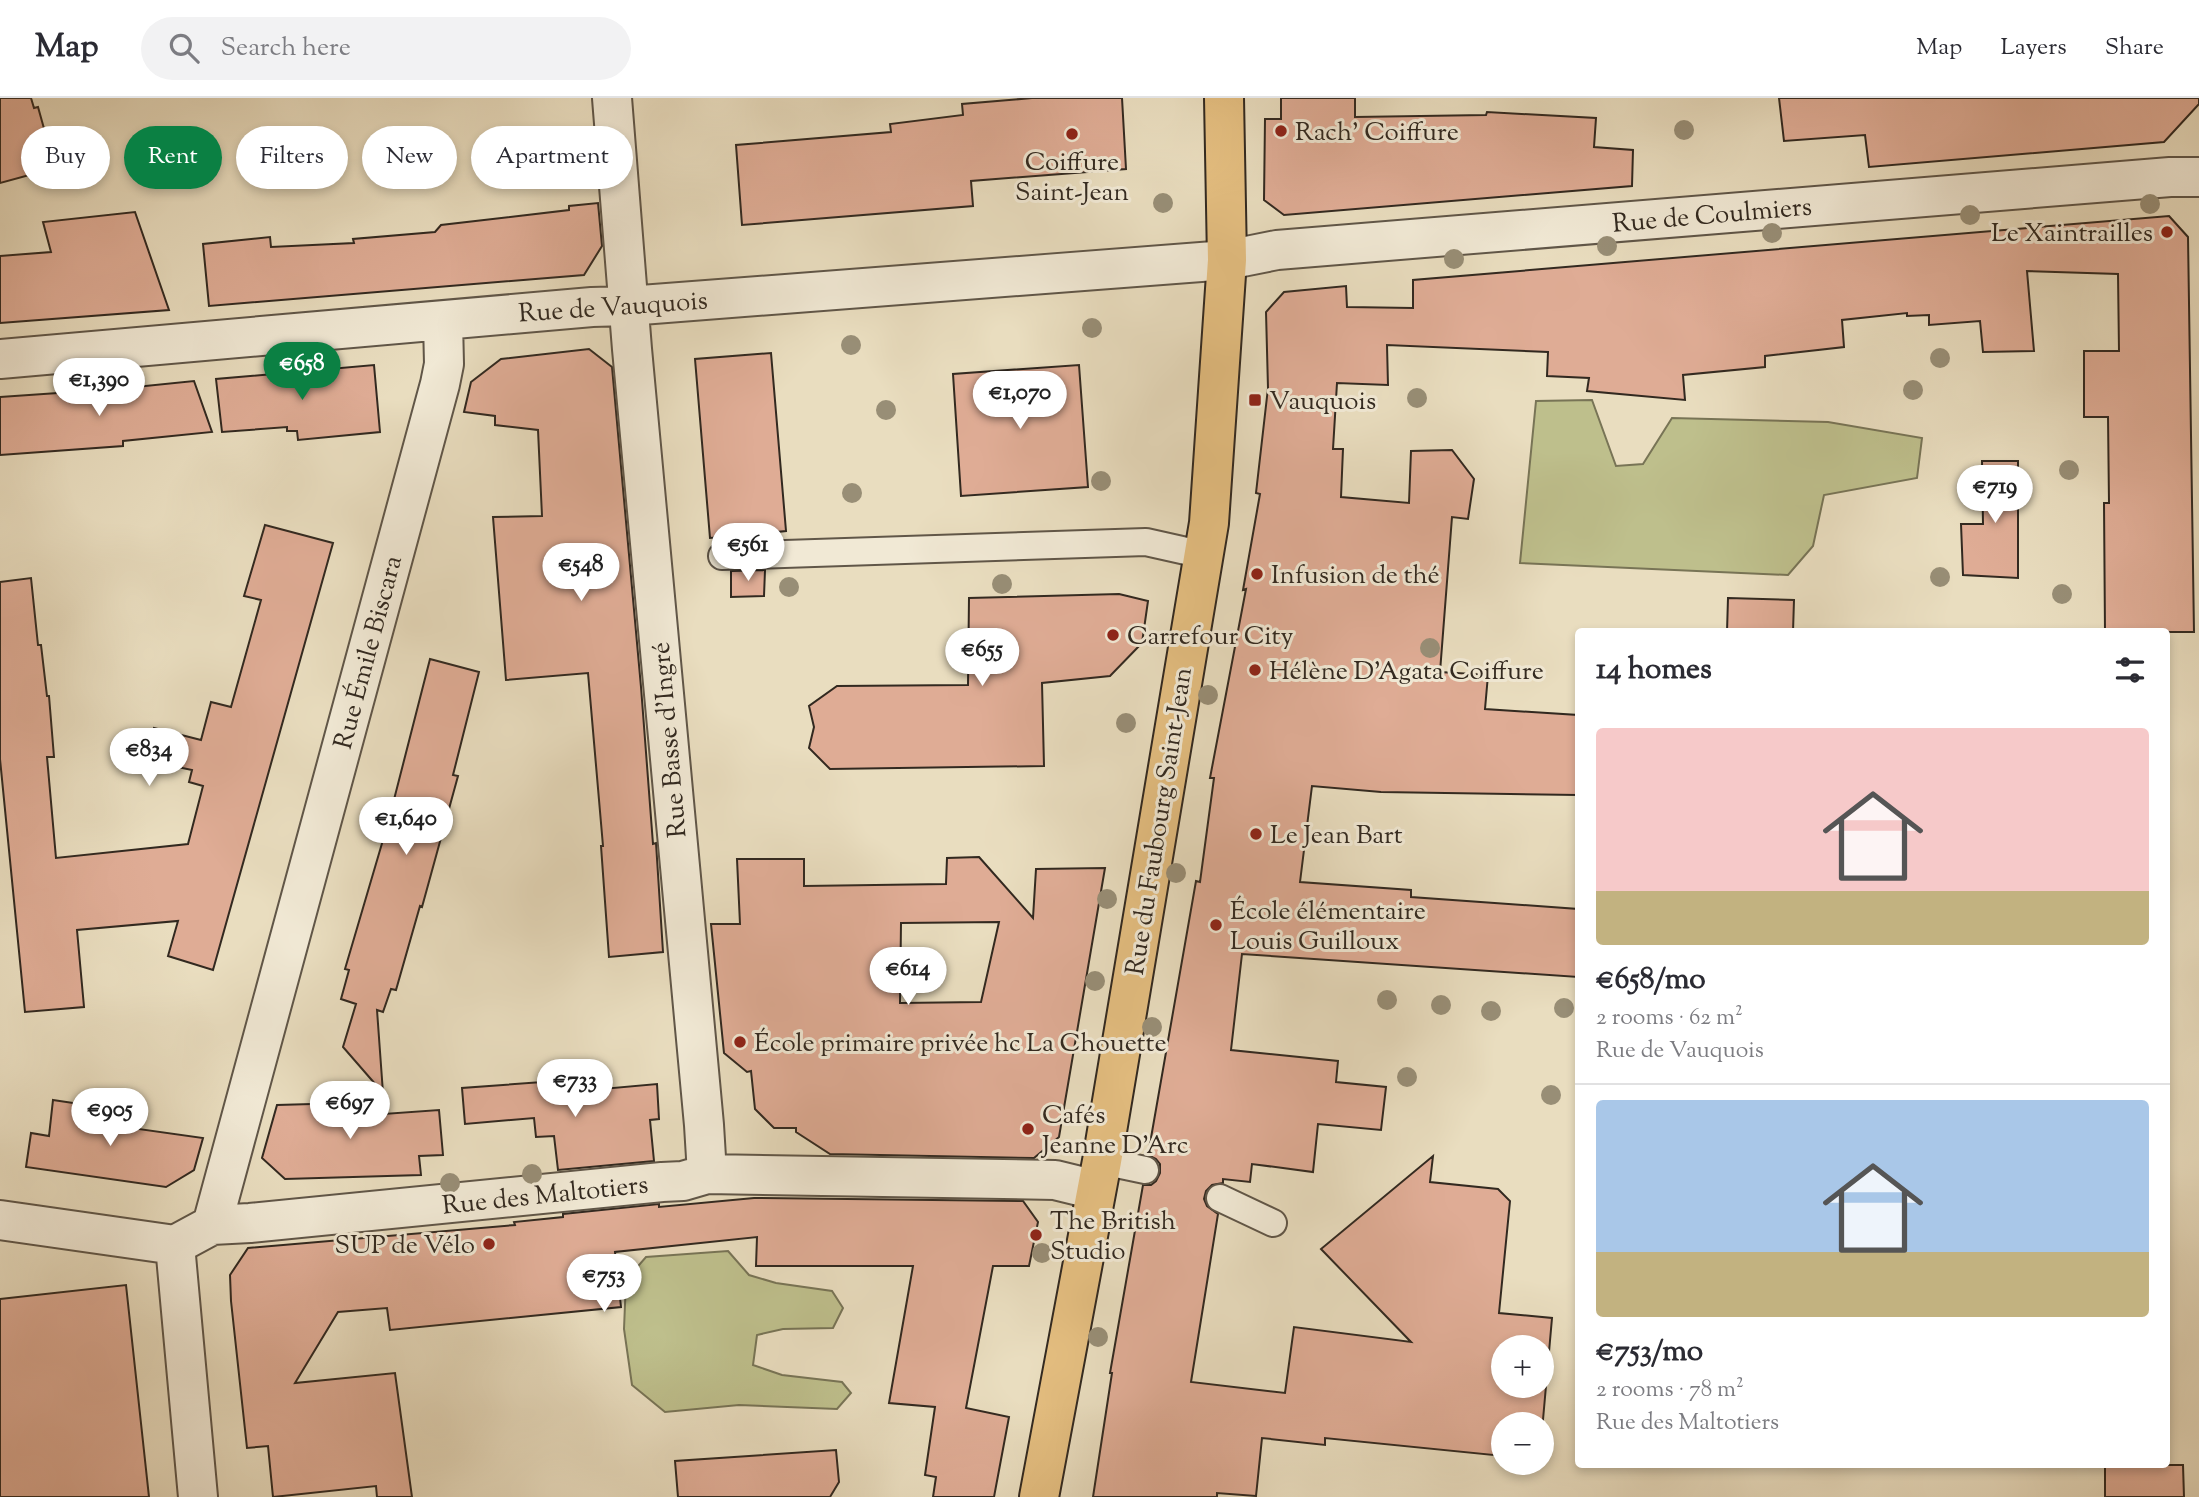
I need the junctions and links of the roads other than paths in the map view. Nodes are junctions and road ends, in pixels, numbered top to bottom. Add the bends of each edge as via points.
1 (612, 98) edge
2 (1224, 98) edge
3 (2199, 177) edge
4 (1227, 260) junction
5 (628, 306) junction
6 (443, 321) junction
7 (0, 359) edge
8 (1204, 555) junction
9 (722, 556) dead end
10 (1145, 1170) dead end
11 (706, 1174) junction
12 (1099, 1175) junction
13 (1220, 1198) dead end
14 (0, 1220) edge
15 (1273, 1223) dead end
16 (212, 1225) junction
17 (175, 1245) junction
18 (198, 1497) edge
19 (1039, 1497) edge

1 - 5 street, Rue Basse d'Ingré
2 - 4 main road, Rue du Faubourg Saint-Jean
3 - 4 street, Rue de Coulmiers via 1277,250
4 - 5 street, Rue de Vauquois
4 - 8 main road, Rue du Faubourg Saint-Jean
5 - 6 street, Rue de Vauquois
5 - 11 street, Rue Basse d'Ingré
6 - 7 street, Rue de Vauquois
6 - 16 street, Rue Émile Biscara via 440,384
8 - 9 lane via 1146,542
8 - 12 main road, Rue du Faubourg Saint-Jean
10 - 12 lane
11 - 12 street, Rue des Maltotiers via 1055,1180
11 - 16 street, Rue des Maltotiers via 683,1181
12 - 19 main road, Rue du Faubourg Saint-Jean
13 - 15 lane
14 - 17 street
16 - 17 street, Rue des Maltotiers
17 - 18 street

